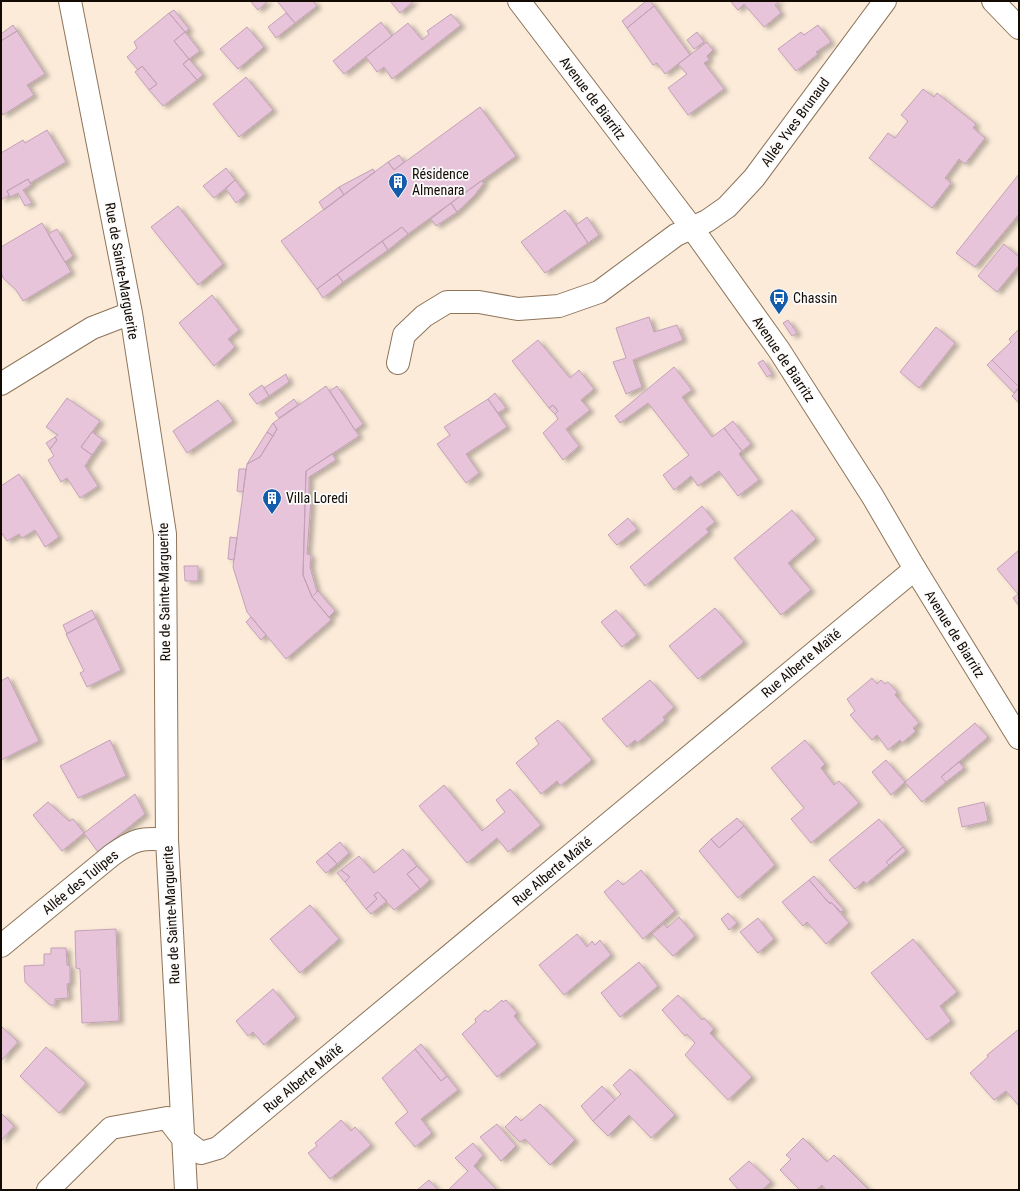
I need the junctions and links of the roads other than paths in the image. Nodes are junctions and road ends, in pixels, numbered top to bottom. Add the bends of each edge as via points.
1 (70, 1) edge
2 (519, 1) edge
3 (885, 1) edge
4 (993, 1) edge
5 (1019, 28) edge
6 (692, 228) junction
7 (131, 313) junction
8 (398, 363) dead end
9 (1, 384) edge
10 (915, 569) junction
11 (1019, 738) edge
12 (167, 840) junction
13 (1, 946) edge
14 (184, 1140) junction
15 (48, 1190) edge
16 (186, 1190) edge

1 - 7 street, Rue de Sainte-Marguerite
2 - 6 street, Avenue de Biarritz
3 - 6 street, Allée Yves Brunaud via 754,178 727,207
4 - 5 street
6 - 8 street, Allée Yves Brunaud via 676,235 599,292 559,306 518,308 479,302 447,302 424,316 404,335
6 - 10 street, Avenue de Biarritz via 779,350 873,497
7 - 9 street via 92,328
7 - 12 street, Rue de Sainte-Marguerite via 165,534
10 - 11 street, Avenue de Biarritz
10 - 14 street, Rue Alberte Maïté via 218,1148 201,1153
12 - 13 street, Allée des Tulipes via 130,842
12 - 14 street, Rue de Sainte-Marguerite
14 - 15 street via 167,1118 111,1128
14 - 16 street, Rue de Sainte-Marguerite

